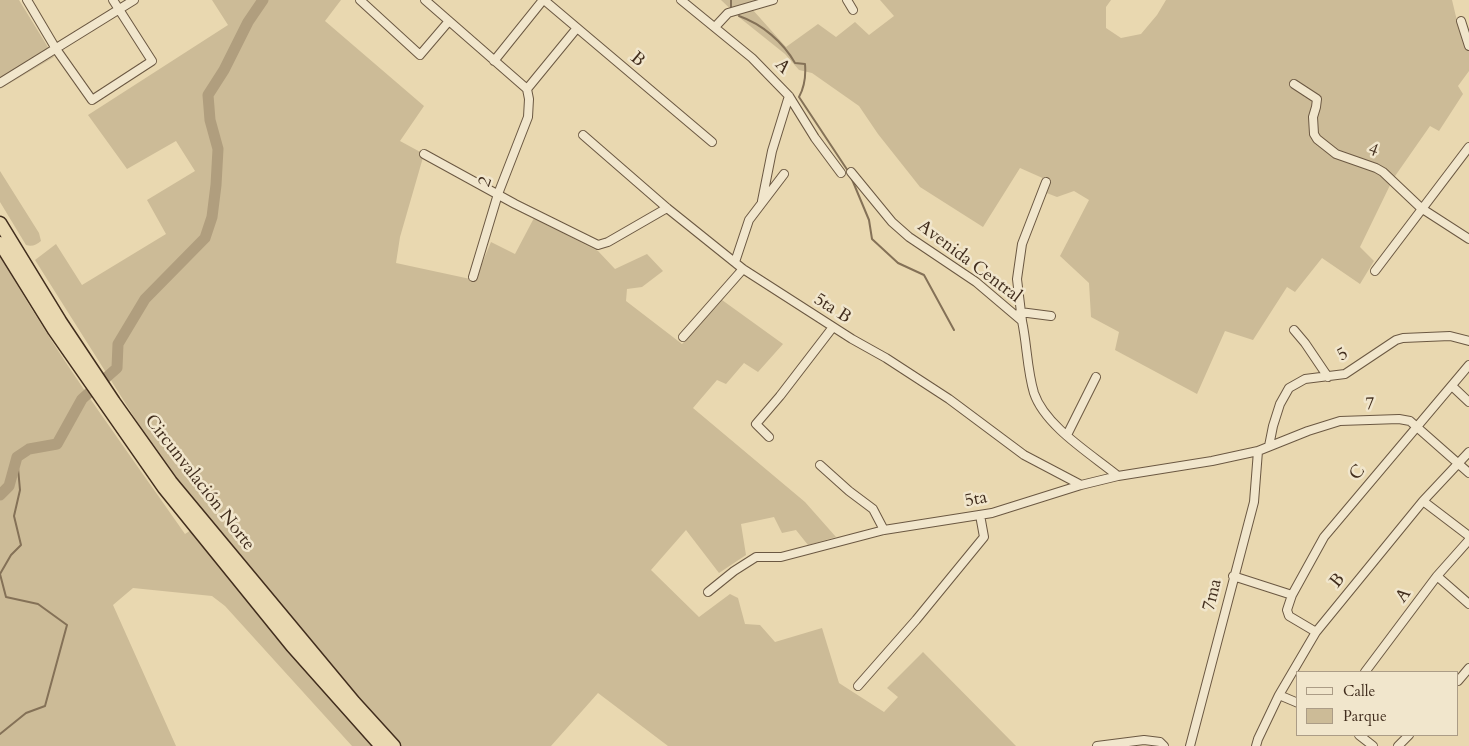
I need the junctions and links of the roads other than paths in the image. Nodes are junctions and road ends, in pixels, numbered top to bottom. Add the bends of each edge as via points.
1 (27, 0) edge
2 (113, 0) edge
3 (134, 0) edge
4 (360, 0) edge
5 (425, 0) edge
6 (544, 0) edge
7 (681, 0) edge
8 (773, 0) edge
9 (847, 0) edge
10 (119, 9) junction
11 (853, 10) dead end
12 (449, 21) junction
13 (1461, 21) dead end
14 (714, 27) junction
15 (577, 28) junction
16 (1469, 46) edge
17 (56, 48) junction
18 (494, 61) junction
19 (0, 83) edge
20 (1294, 84) dead end
21 (527, 89) junction
22 (789, 96) junction
23 (583, 135) dead end
24 (712, 142) dead end
25 (1469, 147) edge
26 (424, 154) dead end
27 (851, 172) dead end
28 (784, 174) dead end
29 (841, 174) dead end
30 (1046, 182) dead end
31 (498, 194) junction
32 (762, 201) junction
33 (668, 208) junction
34 (1421, 208) junction
35 (0, 223) edge
36 (1469, 239) edge
37 (0, 243) edge
38 (17, 261) junction
39 (735, 262) junction
40 (743, 269) junction
41 (1375, 271) dead end
42 (473, 277) dead end
43 (1020, 312) junction
44 (1051, 316) dead end
45 (1022, 320) junction
46 (833, 327) junction
47 (1294, 330) dead end
48 (683, 337) dead end
49 (1469, 341) edge
50 (1469, 365) edge
51 (1096, 377) dead end
52 (1328, 377) junction
53 (1452, 386) junction
54 (1469, 402) edge
55 (110, 404) junction
56 (1416, 426) junction
57 (1067, 435) junction
58 (769, 437) dead end
59 (1269, 446) junction
60 (1258, 451) junction
61 (1469, 452) edge
62 (1458, 464) junction
63 (820, 465) dead end
64 (1469, 472) edge
65 (1118, 476) junction
66 (1081, 485) junction
67 (1423, 500) junction
68 (980, 515) junction
69 (884, 530) junction
70 (1469, 538) edge
71 (1233, 576) junction
72 (1438, 576) junction
73 (708, 592) dead end
74 (1292, 595) junction
75 (1469, 604) edge
76 (1316, 632) junction
77 (1469, 668) edge
78 (1366, 671) edge
79 (1459, 680) edge
80 (858, 686) dead end
81 (1279, 696) junction
82 (1296, 703) edge
83 (1360, 736) edge
84 (1408, 736) edge
85 (381, 746) edge
86 (394, 746) edge
87 (1097, 746) edge
88 (1164, 746) edge
89 (1190, 746) edge
90 (1256, 746) edge
91 (1372, 746) edge
92 (1398, 746) edge

1 - 17 street
2 - 10 street
3 - 10 street
4 - 12 street via 420,55
5 - 12 street
6 - 15 street, B
6 - 18 street
7 - 14 street, A
8 - 14 street via 728,13
9 - 11 street
10 - 17 street
10 - 17 street via 152,60 92,100
12 - 18 street
13 - 16 street
14 - 22 street, A via 752,58
15 - 21 street
15 - 24 street, B
17 - 19 street
18 - 21 street
20 - 34 street, 4 via 1317,99 1313,117 1317,139 1336,154 1383,172
21 - 31 street, 2 via 528,117
22 - 29 street, A
22 - 32 street via 772,151
23 - 33 street, 5ta B
25 - 34 street
26 - 31 street
27 - 45 street, Avenida Central via 892,222 909,237 976,282
28 - 32 street
30 - 43 street via 1022,244 1018,279
31 - 33 street via 598,244 608,242
31 - 42 street, 2
32 - 39 street via 749,220
33 - 39 street, 5ta B
34 - 36 street, 4
34 - 41 street
35 - 38 highway, Circunvalación Norte
37 - 38 highway, Circunvalación Norte
38 - 55 highway, Circunvalación Norte via 54,330
39 - 40 street, 5ta B
40 - 46 street, 5ta B
40 - 48 street
43 - 44 street
43 - 45 street
45 - 57 street, Avenida Central via 1034,394 1053,424
46 - 58 street via 756,424
46 - 66 street, 5ta B via 949,399 1024,455
47 - 52 street
49 - 52 street, 5 via 1450,336 1403,338 1345,374
50 - 53 street, C
51 - 57 street
52 - 59 street, 5 via 1305,379 1289,388 1280,404
53 - 54 street
53 - 56 street, C
55 - 85 highway, Circunvalación Norte via 164,488 292,646
55 - 86 highway, Circunvalación Norte via 171,482
56 - 59 street, 7 via 1399,419 1340,421
56 - 62 street, 7
56 - 74 street, C via 1324,537
57 - 65 street, Avenida Central
59 - 60 street, 7
60 - 65 street, 5ta
60 - 71 street, 7ma via 1254,502
61 - 62 street, B
62 - 64 street, 7
62 - 67 street, B
63 - 69 street via 873,509
65 - 66 street, 5ta
66 - 68 street, 5ta
67 - 70 street
67 - 76 street, B
68 - 69 street, 5ta
68 - 80 street via 984,537
69 - 73 street, 5ta via 781,557 756,558
70 - 72 street, A
71 - 74 street
71 - 89 street, 7ma
72 - 75 street
72 - 78 street, A
74 - 76 street, C via 1287,610 1289,616
76 - 81 street, B
77 - 79 street
81 - 82 street
81 - 90 street, B
83 - 91 street
84 - 92 street
87 - 88 street via 1144,740 1160,742

